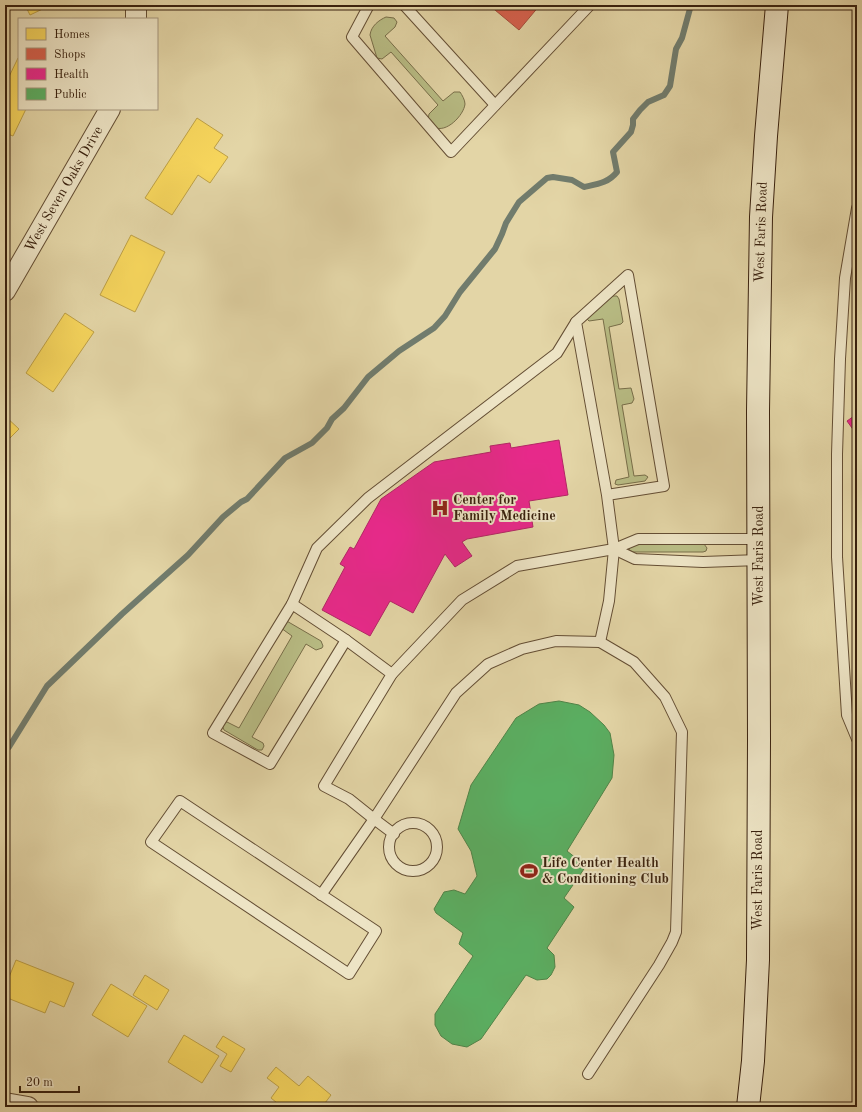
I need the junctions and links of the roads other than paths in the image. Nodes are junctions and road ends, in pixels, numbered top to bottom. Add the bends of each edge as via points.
1 (136, 5) edge
2 (369, 5) edge
3 (404, 5) edge
4 (590, 5) edge
5 (777, 5) edge
6 (136, 18) edge
7 (495, 105) junction
8 (109, 110) edge
9 (857, 208) edge
10 (5, 290) edge
11 (576, 322) junction
12 (607, 495) junction
13 (614, 549) junction
14 (759, 549) junction
15 (292, 604) junction
16 (346, 640) junction
17 (600, 642) junction
18 (392, 674) junction
19 (857, 739) edge
20 (374, 820) junction
21 (394, 834) junction
22 (321, 895) junction
23 (588, 1074) dead end
24 (5, 1103) edge
25 (28, 1107) edge
26 (748, 1107) edge

1 - 6 street
2 - 7 lane via 352,37 451,152
3 - 7 lane
4 - 7 lane
5 - 14 main road, West Faris Road via 761,217
8 - 10 street, West Seven Oaks Drive
9 - 19 lane via 845,278 840,359 836,549 847,716
11 - 12 lane
11 - 12 lane via 628,274 664,486
11 - 15 lane via 557,353 368,498 340,525 317,548
12 - 13 lane
13 - 14 lane via 638,539
13 - 14 lane via 635,559 703,562
13 - 17 lane via 609,601
13 - 18 lane via 517,566 462,600
14 - 26 main road, West Faris Road via 758,960
15 - 16 lane
15 - 16 lane via 213,733 270,764
16 - 18 lane
17 - 20 lane via 556,641 522,649 488,664 456,694
17 - 23 lane via 634,662 664,697 682,732 682,740 676,932 659,965
18 - 20 lane via 324,786 349,799
20 - 21 lane
20 - 22 lane
21 - 21 lane via 389,846 390,855 394,863 401,868 418,870 432,861 436,854 435,840 427,828 412,823 404,825
22 - 22 lane via 180,801 151,842 349,974 376,931
24 - 25 street

